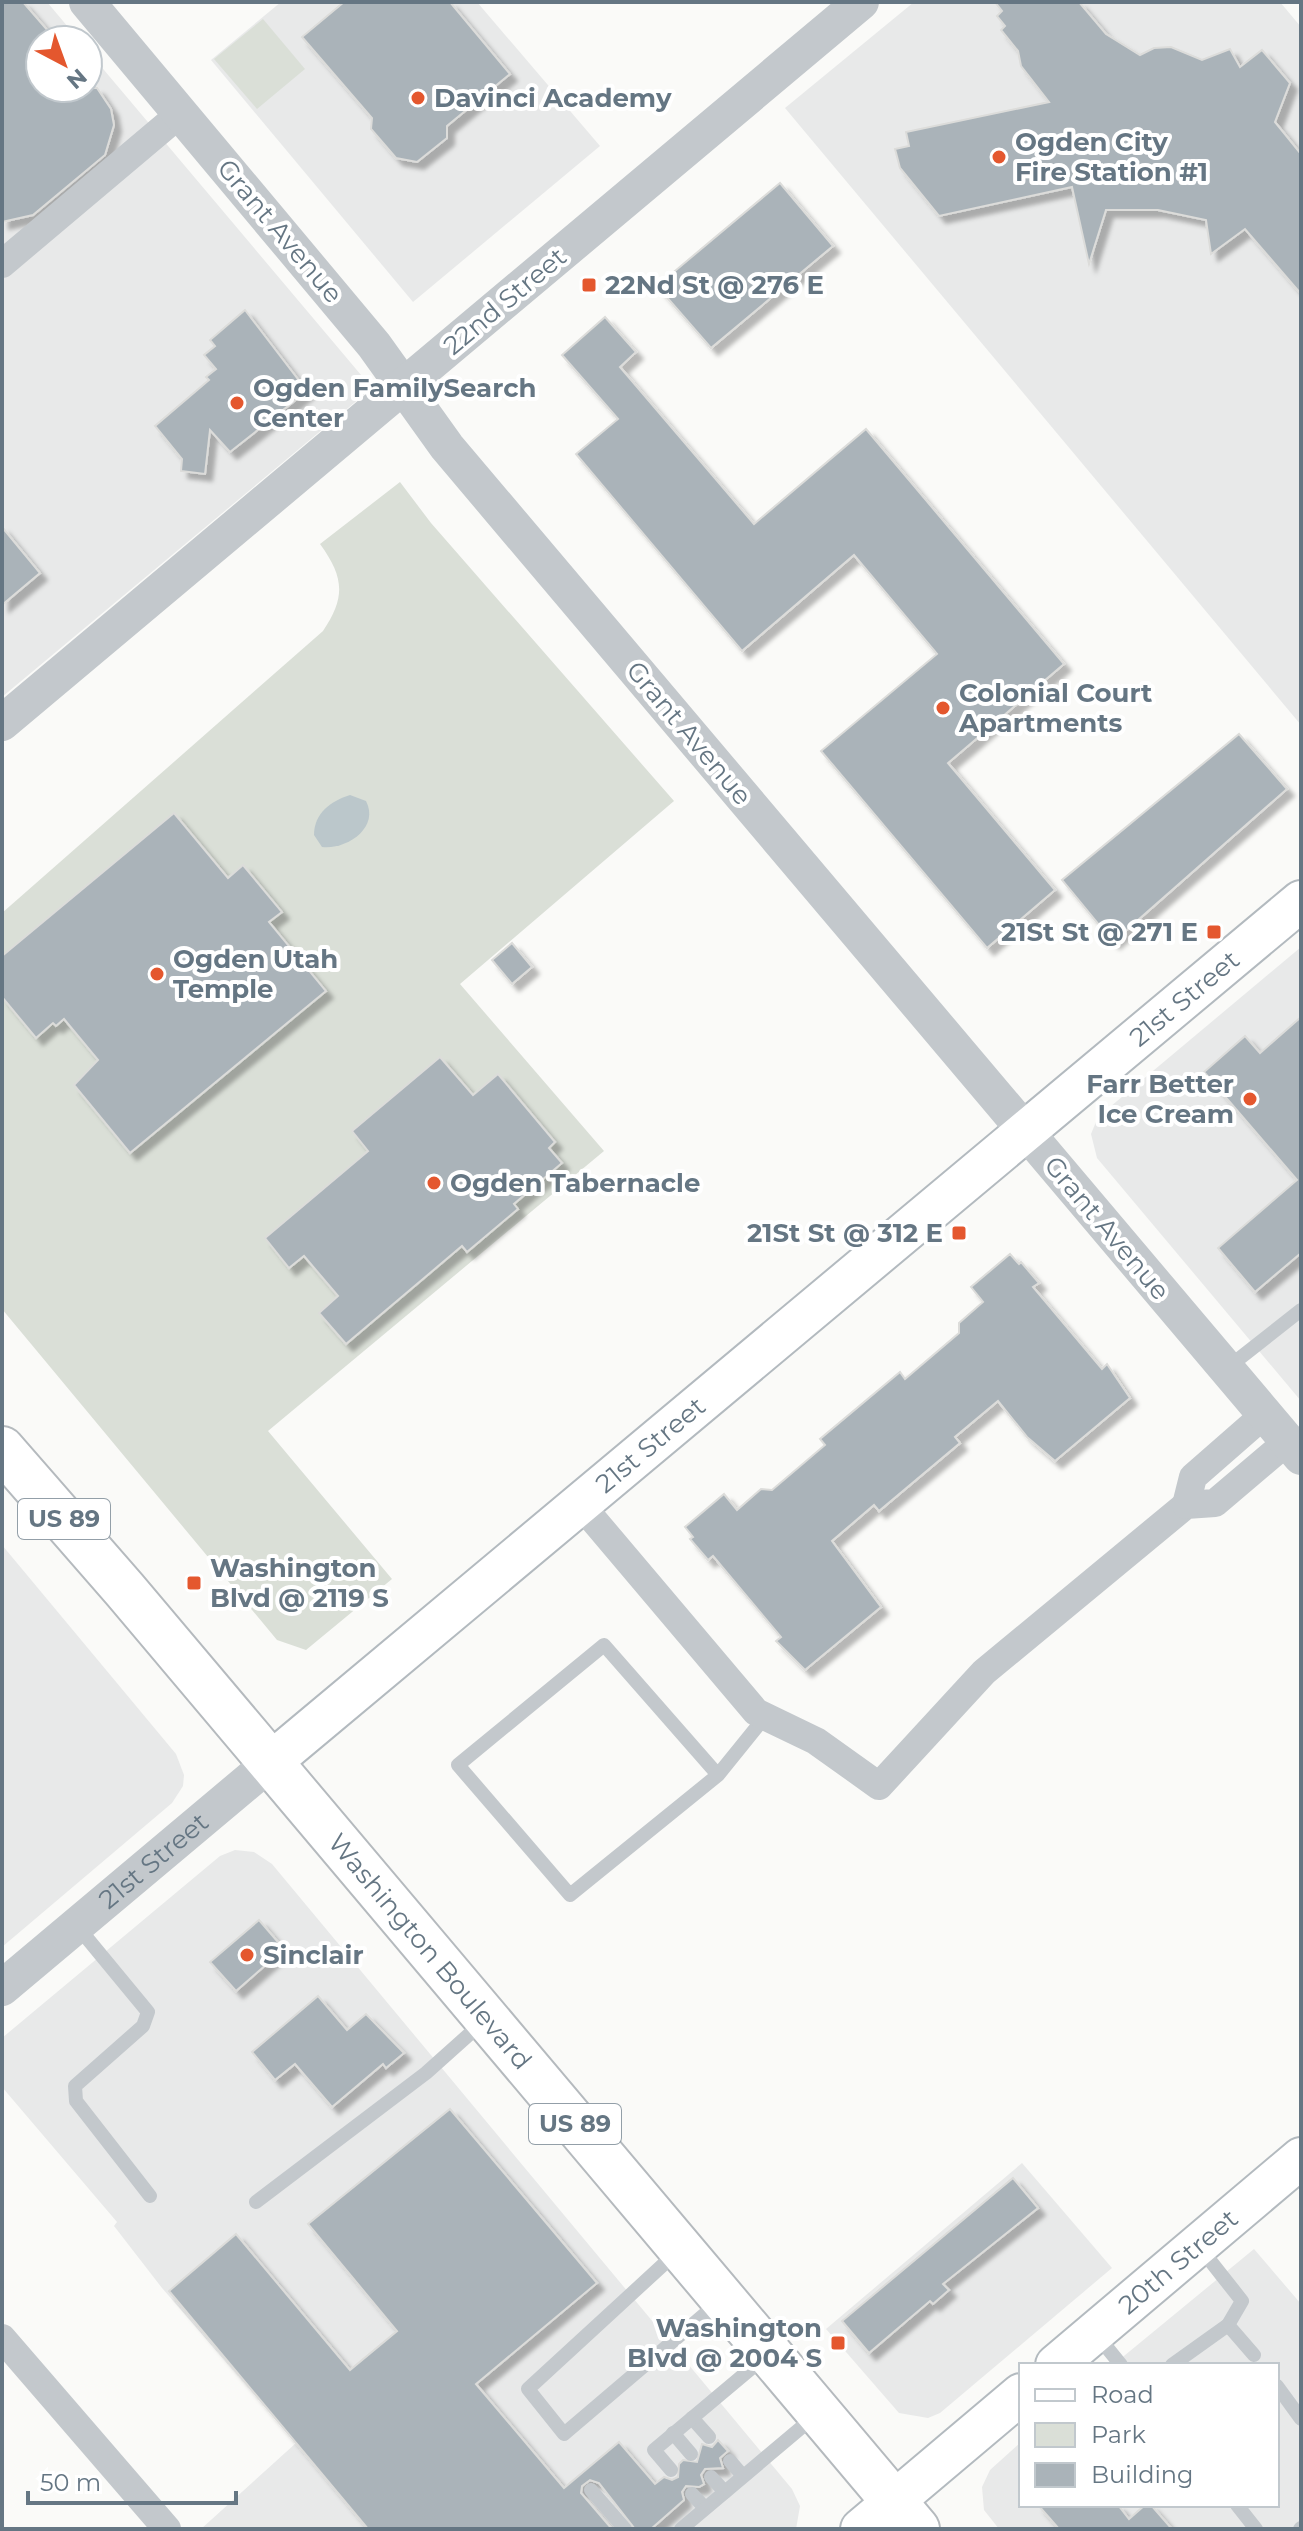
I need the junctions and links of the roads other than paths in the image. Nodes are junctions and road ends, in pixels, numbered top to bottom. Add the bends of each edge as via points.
1 (87, 2) edge
2 (861, 2) edge
3 (181, 113) junction
4 (2, 264) edge
5 (404, 386) junction
6 (2, 723) edge
7 (1301, 901) edge
8 (1025, 1132) junction
9 (1301, 1310) edge
10 (1226, 1369) junction
11 (1265, 1414) junction
12 (2, 1449) edge
13 (1294, 1449) edge
14 (581, 1505) junction
15 (1186, 1505) junction
16 (765, 1717) junction
17 (270, 1763) junction
18 (718, 1775) junction
19 (77, 1926) junction
20 (2, 1988) edge
21 (486, 2019) junction
22 (1301, 2158) edge
23 (150, 2196) dead end
24 (256, 2202) dead end
25 (1198, 2245) junction
26 (680, 2249) junction
27 (722, 2299) junction
28 (1228, 2325) junction
29 (1095, 2333) junction
30 (2, 2338) edge
31 (769, 2353) junction
32 (1254, 2355) dead end
33 (1058, 2363) edge
34 (1119, 2363) edge
35 (1175, 2363) edge
36 (1279, 2389) edge
37 (1019, 2396) edge
38 (819, 2413) junction
39 (692, 2418) junction
40 (1301, 2419) edge
41 (673, 2433) junction
42 (709, 2437) dead end
43 (691, 2454) dead end
44 (730, 2461) dead end
45 (671, 2470) dead end
46 (743, 2476) junction
47 (711, 2477) dead end
48 (591, 2490) dead end
49 (725, 2492) junction
50 (692, 2494) dead end
51 (1239, 2507) edge
52 (705, 2508) junction
53 (906, 2515) edge
54 (167, 2529) edge
55 (625, 2529) edge
56 (681, 2529) edge
57 (861, 2529) edge
58 (1256, 2529) edge

1 - 3 street, Grant Avenue
2 - 5 street, 22nd Street
3 - 4 street
3 - 5 street, Grant Avenue
5 - 6 street, 22nd Street
5 - 8 street, Grant Avenue via 457,459
7 - 8 main road, 21st Street
8 - 10 street, Grant Avenue
8 - 14 main road, 21st Street
9 - 10 lane
10 - 11 street, Grant Avenue
11 - 13 street, Grant Avenue
11 - 15 street via 1193,1477
12 - 17 main road, Washington Boulevard / US 89
13 - 15 street via 1215,1503
14 - 16 street
14 - 17 main road, 21st Street
15 - 16 street via 984,1672 879,1786 816,1741
16 - 18 lane
17 - 19 street, 21st Street
17 - 21 main road, Washington Boulevard / US 89
18 - 18 lane via 570,1895 458,1765 604,1645
19 - 20 street, 21st Street
19 - 23 lane via 148,2012 143,2026 75,2086 76,2101
21 - 24 lane via 426,2073
21 - 26 main road, Washington Boulevard / US 89
22 - 25 main road, 20th Street
25 - 28 lane via 1242,2301
25 - 29 main road, 20th Street
26 - 27 main road, Washington Boulevard / US 89
26 - 27 lane via 528,2389 564,2434
27 - 31 main road, Washington Boulevard / US 89
28 - 32 lane
28 - 35 lane
29 - 33 main road, 20th Street
29 - 34 lane
30 - 54 street
31 - 38 main road, Washington Boulevard / US 89
31 - 39 lane
36 - 40 lane
37 - 53 main road
38 - 46 lane
38 - 53 main road, Washington Boulevard / US 89
39 - 41 lane
39 - 42 lane
41 - 43 lane
41 - 45 lane via 654,2450
44 - 46 lane
46 - 49 lane
47 - 49 lane
48 - 55 lane
49 - 52 lane
50 - 52 lane
51 - 58 lane
52 - 56 lane
53 - 57 main road

